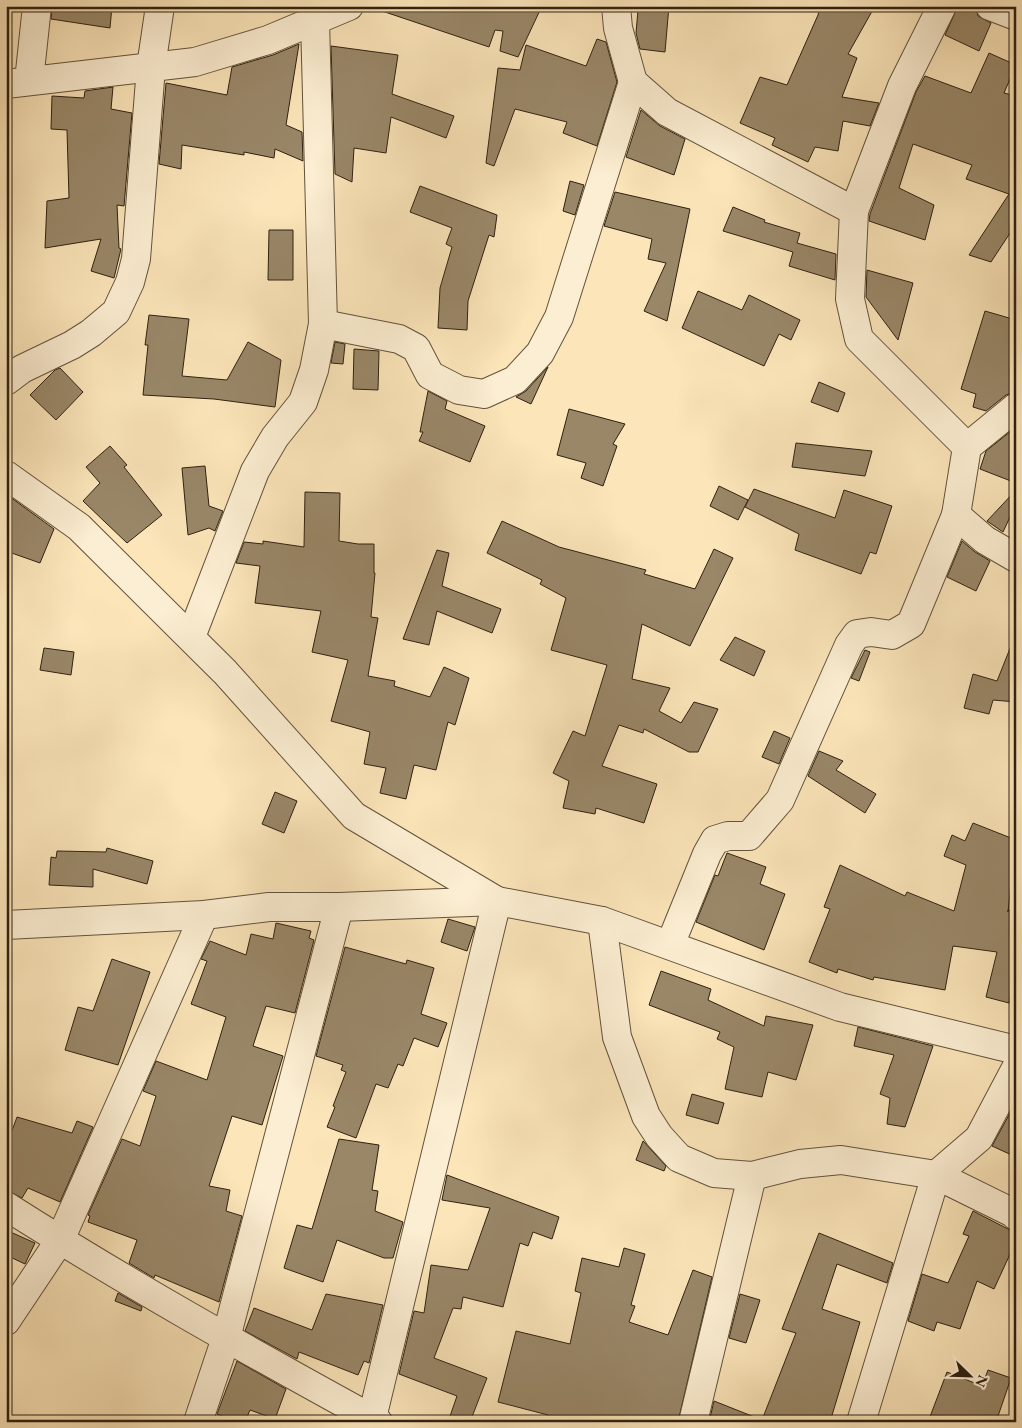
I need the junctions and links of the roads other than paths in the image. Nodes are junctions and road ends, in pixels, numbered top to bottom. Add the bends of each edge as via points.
1 (37, 6) edge
2 (160, 6) edge
3 (349, 6) edge
4 (616, 6) edge
5 (942, 6) edge
6 (990, 6) edge
7 (1016, 16) edge
8 (315, 20) junction
9 (151, 67) junction
10 (633, 82) junction
11 (18, 83) edge
12 (854, 211) junction
13 (323, 324) junction
14 (6, 381) edge
15 (1016, 407) edge
16 (967, 447) junction
17 (6, 475) edge
18 (956, 515) junction
19 (1016, 558) edge
20 (191, 637) junction
21 (497, 901) junction
22 (339, 907) junction
23 (204, 915) junction
24 (602, 921) junction
25 (6, 925) edge
26 (670, 945) junction
27 (1016, 1050) edge
28 (1016, 1068) edge
29 (936, 1175) junction
30 (752, 1176) junction
31 (6, 1206) edge
32 (1016, 1216) edge
33 (60, 1240) junction
34 (6, 1321) edge
35 (226, 1338) junction
36 (375, 1420) edge
37 (198, 1422) edge
38 (693, 1422) edge
39 (861, 1422) edge

1 - 11 street
2 - 9 street
3 - 8 street
4 - 10 street via 618,28
5 - 12 street via 902,86
6 - 7 street
8 - 9 street via 268,40 195,62
8 - 13 street
9 - 11 street
9 - 14 street via 136,259 130,282 116,312 91,333 22,369
10 - 12 street via 666,112
10 - 13 street via 558,317 540,353 515,380 484,394 459,390 430,375 416,348 399,338
12 - 16 street via 850,299 859,339
13 - 20 street via 314,370 303,402 275,437 255,471
15 - 16 street
16 - 18 street
17 - 20 street via 79,527
18 - 19 street via 985,540
18 - 26 street via 911,624 892,635 857,634 848,645 780,800 750,836 715,840
20 - 21 street via 354,816
21 - 22 street
21 - 24 street
21 - 36 street
22 - 23 street via 269,907
22 - 35 street
23 - 25 street
23 - 33 street
24 - 26 street
24 - 30 street via 617,1037 646,1116 679,1158 714,1173
26 - 27 street via 840,1006
28 - 29 street via 978,1138
29 - 30 street via 841,1160 800,1164
29 - 32 street
29 - 39 street
30 - 38 street
31 - 33 street
33 - 34 street
33 - 35 street
35 - 36 street
35 - 37 street

